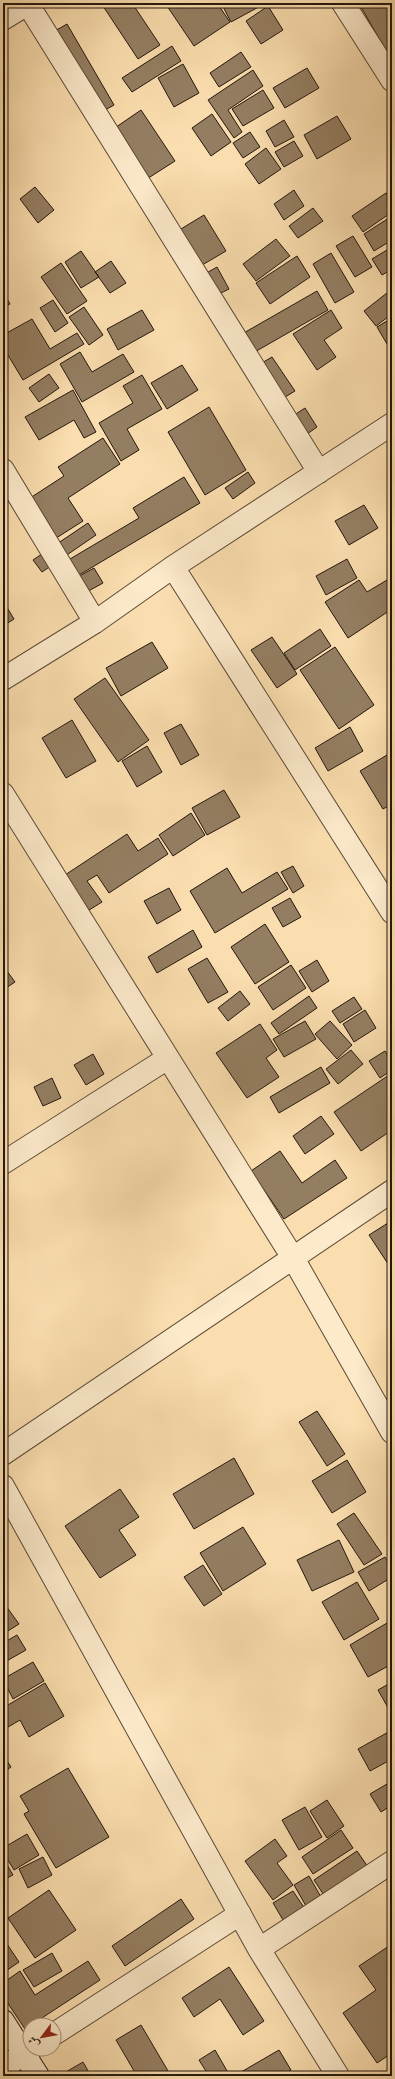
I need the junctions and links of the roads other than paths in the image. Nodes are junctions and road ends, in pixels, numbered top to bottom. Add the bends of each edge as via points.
1 (28, 3) edge
2 (344, 3) edge
3 (3, 19) edge
4 (392, 80) edge
5 (391, 428) edge
6 (3, 470) edge
7 (319, 472) junction
8 (173, 567) junction
9 (95, 622) junction
10 (3, 679) edge
11 (3, 794) edge
12 (386, 888) edge
13 (392, 912) edge
14 (168, 1058) junction
15 (3, 1163) edge
16 (392, 1191) edge
17 (293, 1258) junction
18 (392, 1432) edge
19 (3, 1454) edge
20 (3, 1486) edge
21 (392, 1862) edge
22 (240, 1914) junction
23 (259, 1949) junction
24 (3, 2021) edge
25 (62, 2029) edge
26 (22, 2044) edge
27 (22, 2055) edge
28 (30, 2057) edge
29 (3, 2068) edge
30 (38, 2076) edge
31 (338, 2076) edge

1 - 3 street
1 - 7 street
2 - 4 street
5 - 7 street
6 - 9 street
7 - 8 street
8 - 9 street
8 - 12 street
9 - 10 street
11 - 14 street
12 - 13 street
14 - 15 street
14 - 17 street
16 - 17 street
17 - 18 street
17 - 19 street
20 - 22 street
21 - 23 street
22 - 23 street
22 - 25 street
23 - 31 street
24 - 26 street
27 - 29 street
28 - 30 street

